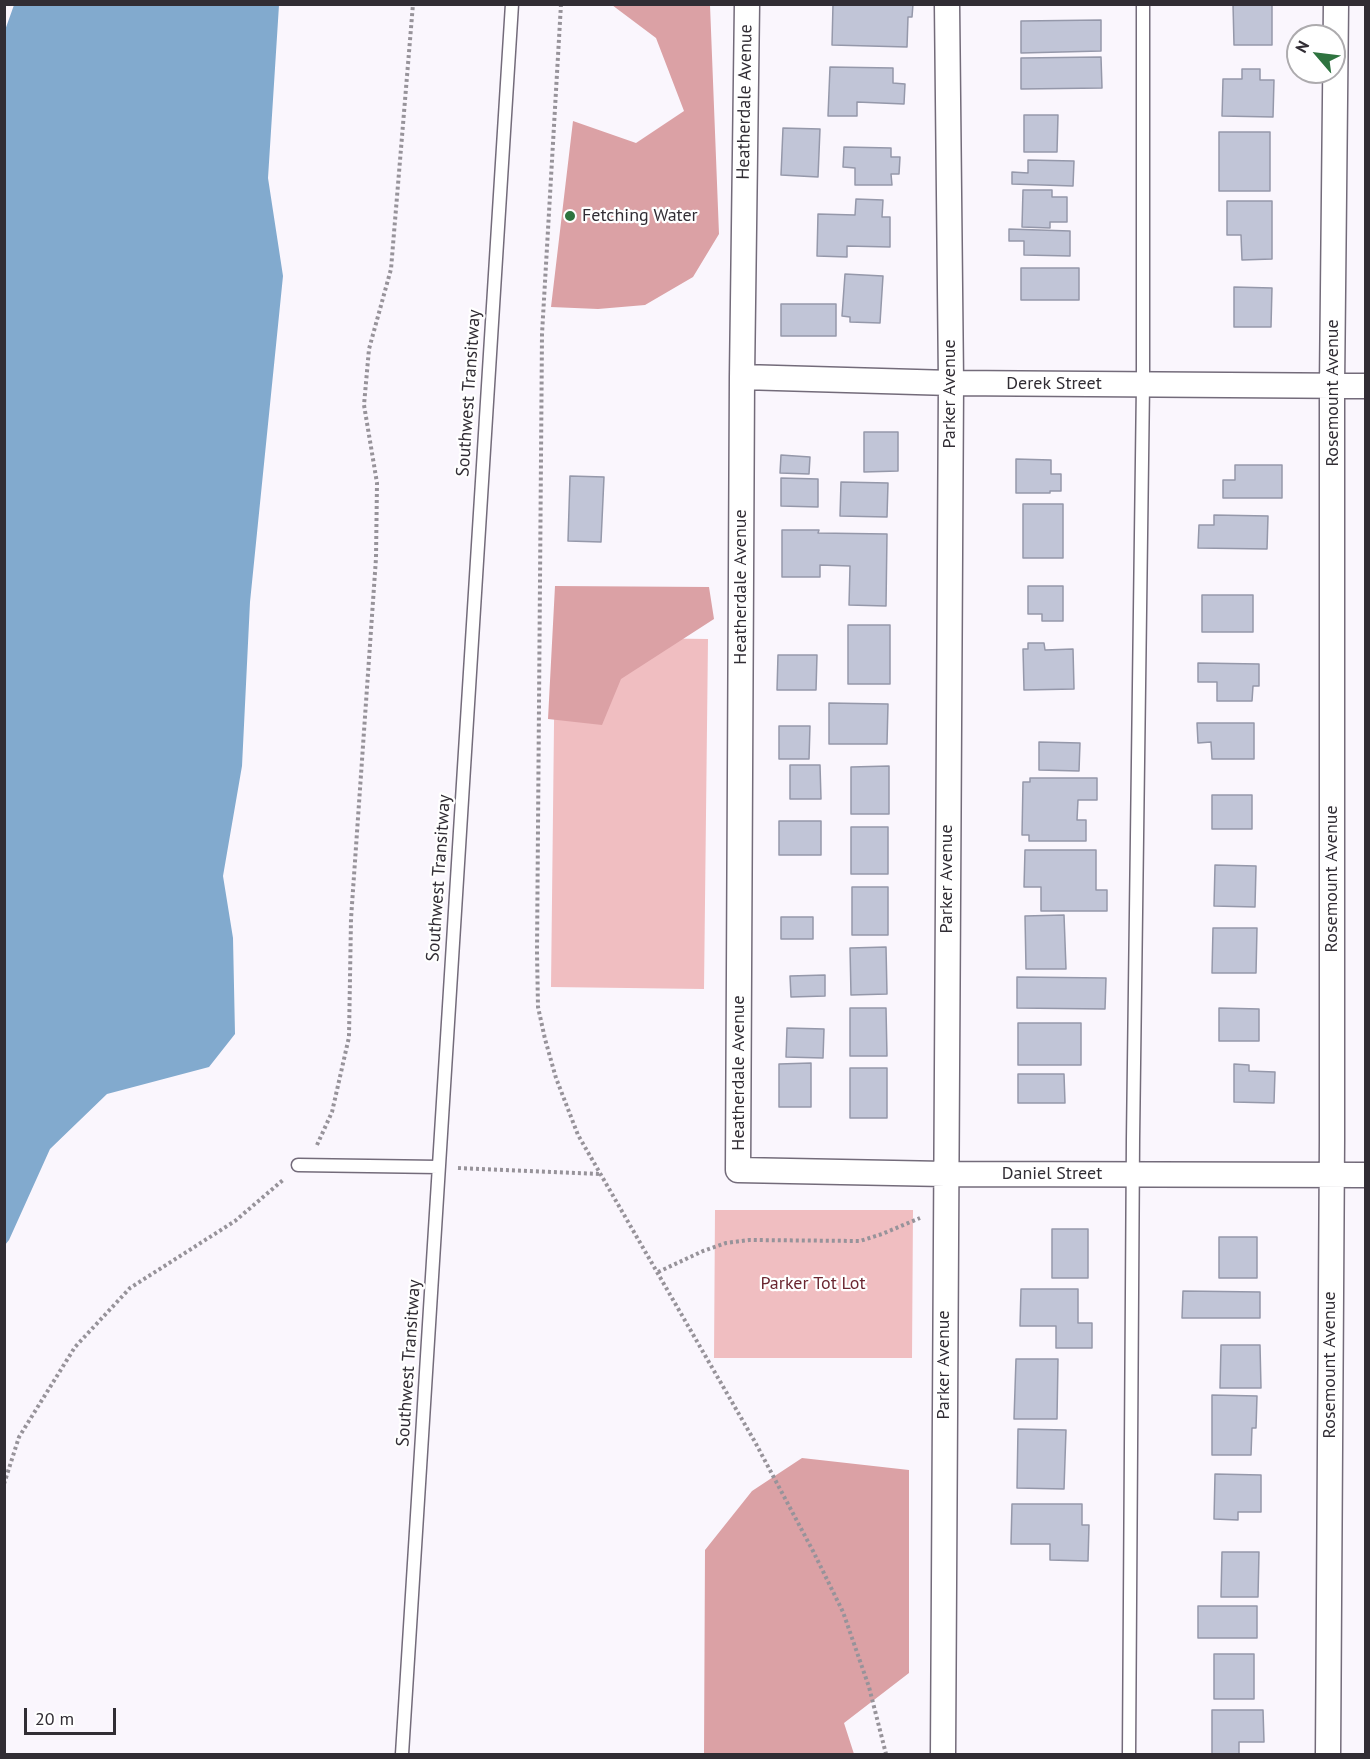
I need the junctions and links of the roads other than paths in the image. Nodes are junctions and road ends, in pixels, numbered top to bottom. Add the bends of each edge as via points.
1 (512, 4) edge
2 (747, 4) edge
3 (948, 4) edge
4 (1143, 4) edge
5 (1336, 4) edge
6 (742, 377) junction
7 (951, 383) junction
8 (1143, 384) junction
9 (1332, 386) junction
10 (1365, 386) edge
11 (298, 1165) road end
12 (439, 1167) junction
13 (738, 1170) joint
14 (945, 1174) junction
15 (1132, 1175) junction
16 (1332, 1175) junction
17 (1365, 1175) edge
18 (402, 1755) edge
19 (943, 1755) edge
20 (1129, 1755) edge
21 (1328, 1755) edge

1 - 12 lane, Southwest Transitway
2 - 6 street, Heatherdale Avenue
3 - 7 street, Parker Avenue
4 - 8 lane
5 - 9 street, Rosemount Avenue
6 - 7 street, Derek Street
6 - 13 street, Heatherdale Avenue
7 - 8 street, Derek Street
7 - 14 street, Parker Avenue
8 - 9 street, Derek Street
8 - 15 lane
9 - 10 street, Derek Street
9 - 16 street, Rosemount Avenue
11 - 12 lane
12 - 18 lane, Southwest Transitway
13 - 14 street, Daniel Street
14 - 15 street, Daniel Street
14 - 19 street, Parker Avenue
15 - 16 street, Daniel Street
15 - 20 lane
16 - 17 street, Daniel Street
16 - 21 street, Rosemount Avenue

